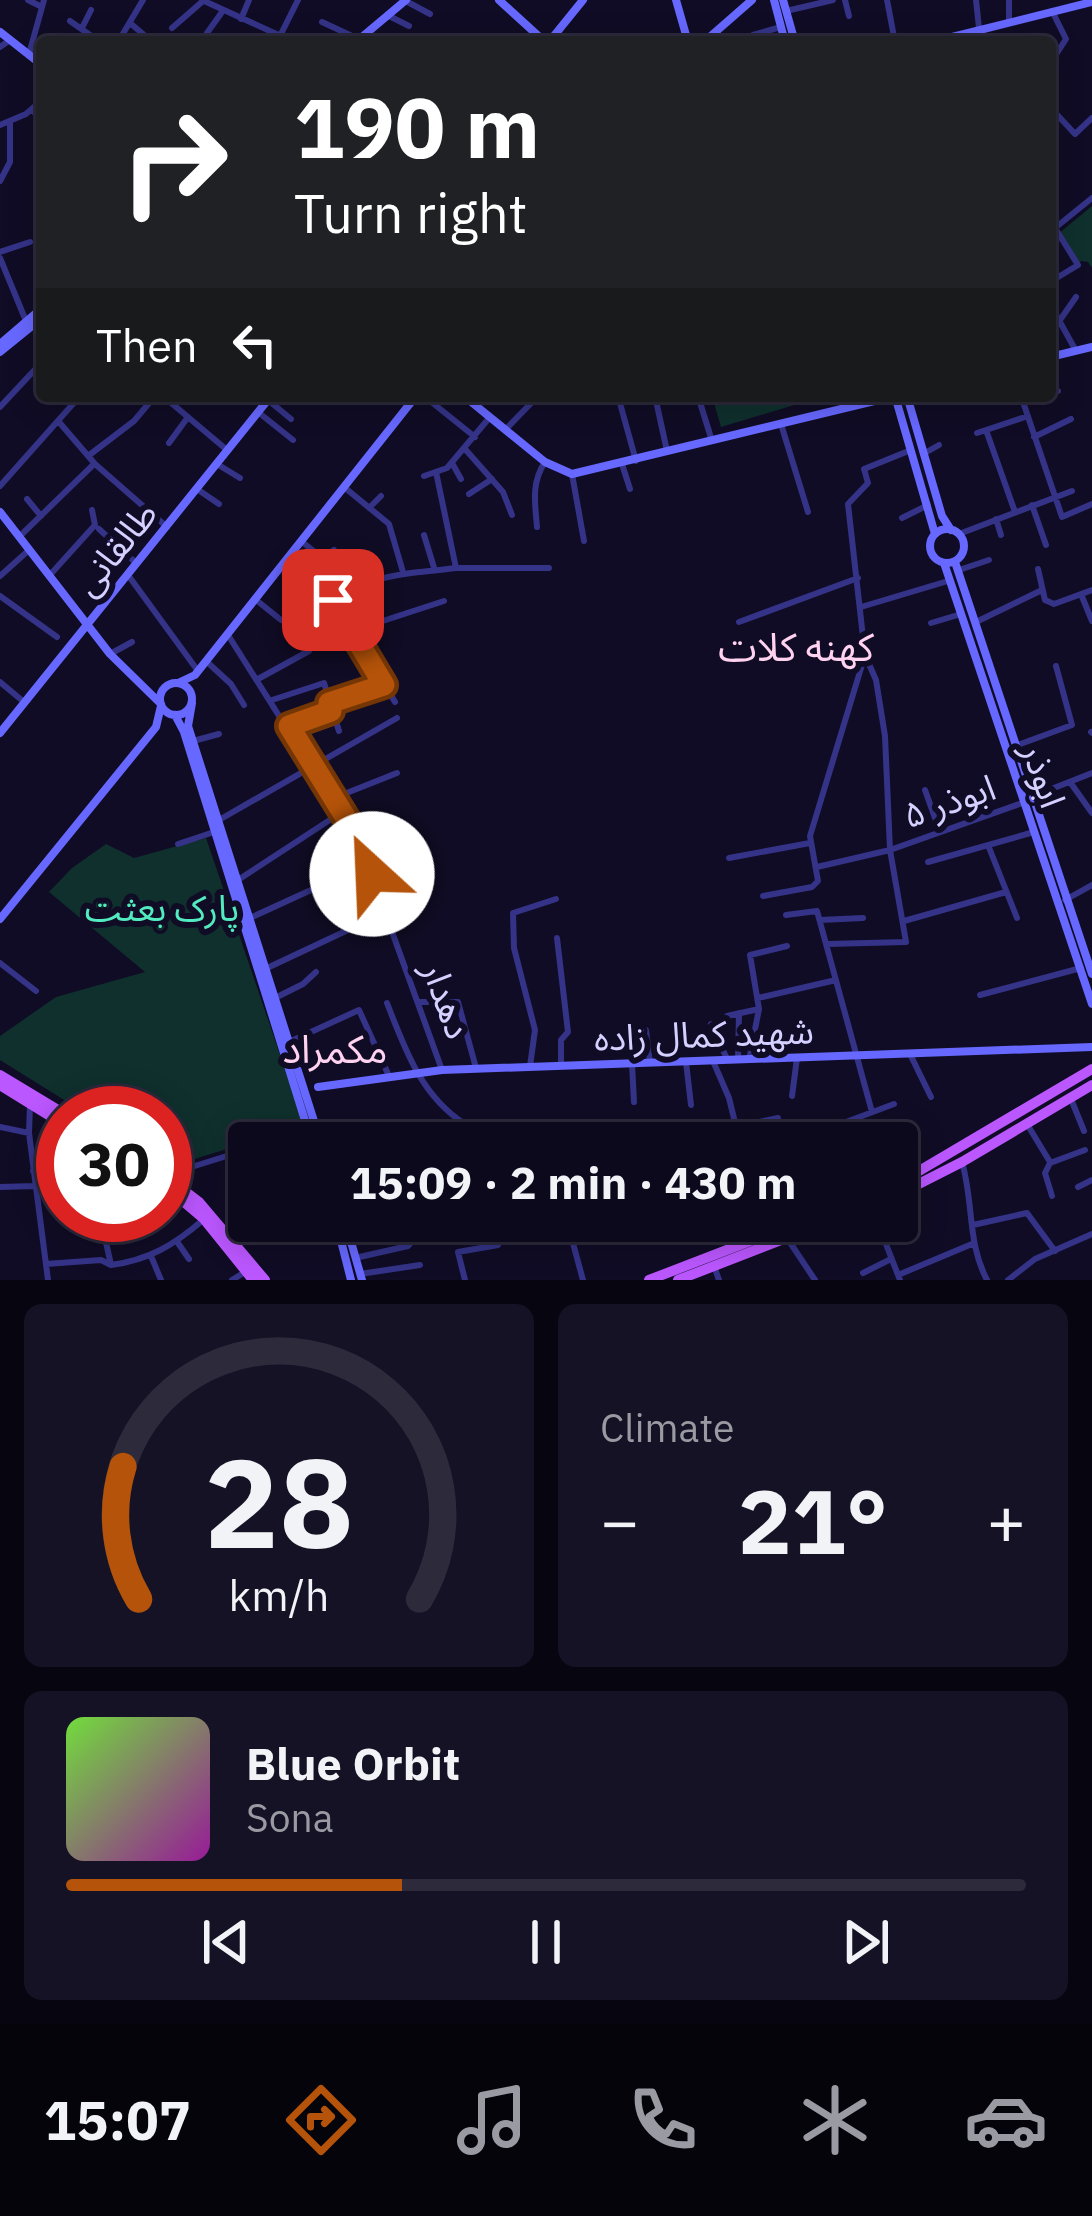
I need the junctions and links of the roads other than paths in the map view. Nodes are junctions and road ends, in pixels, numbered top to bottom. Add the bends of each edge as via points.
1 (28, 0) edge
2 (143, 0) edge
3 (202, 0) edge
4 (249, 0) edge
5 (298, 0) edge
6 (405, 0) edge
7 (499, 0) edge
8 (583, 0) edge
9 (676, 0) edge
10 (774, 0) edge
11 (783, 0) edge
12 (832, 0) edge
13 (845, 0) edge
14 (887, 0) edge
15 (976, 0) edge
16 (1009, 0) edge
17 (746, 2) edge
18 (1092, 2) edge
19 (43, 4) edge
20 (91, 10) dead end
21 (223, 10) junction
22 (786, 11) junction
23 (1052, 11) junction
24 (430, 14) dead end
25 (387, 16) junction
26 (849, 16) dead end
27 (241, 19) junction
28 (70, 21) dead end
29 (1009, 21) junction
30 (322, 22) dead end
31 (130, 23) junction
32 (409, 26) dead end
33 (781, 27) junction
34 (172, 28) dead end
35 (979, 28) junction
36 (82, 29) junction
37 (0, 32) edge
38 (207, 33) dead end
39 (143, 34) dead end
40 (753, 35) dead end
41 (92, 36) edge
42 (122, 36) edge
43 (280, 36) joint
44 (351, 36) edge
45 (366, 36) edge
46 (540, 36) edge
47 (552, 36) edge
48 (686, 36) edge
49 (710, 36) edge
50 (783, 36) edge
51 (793, 36) edge
52 (894, 36) edge
53 (965, 36) edge
54 (10, 40) junction
55 (0, 47) edge
56 (28, 55) junction
57 (1056, 55) edge
58 (36, 61) edge
59 (36, 105) edge
60 (32, 109) junction
61 (1056, 113) edge
62 (36, 115) edge
63 (1092, 118) edge
64 (5, 124) edge
65 (10, 148) junction
66 (0, 150) edge
67 (0, 181) edge
68 (1092, 198) edge
69 (1056, 227) edge
70 (1056, 235) edge
71 (30, 242) dead end
72 (0, 255) edge
73 (1056, 278) edge
74 (1076, 297) dead end
75 (1056, 314) edge
76 (36, 316) edge
77 (36, 318) edge
78 (1060, 320) junction
79 (26, 322) junction
80 (1092, 347) edge
81 (0, 348) edge
82 (1076, 351) junction
83 (1056, 356) edge
84 (36, 368) edge
85 (75, 402) edge
86 (159, 402) edge
87 (171, 402) edge
88 (266, 402) edge
89 (273, 402) edge
90 (415, 402) edge
91 (428, 402) edge
92 (471, 402) edge
93 (532, 402) edge
94 (620, 402) edge
95 (656, 402) edge
96 (700, 402) edge
97 (871, 402) edge
98 (897, 402) edge
99 (909, 402) edge
100 (1023, 402) edge
101 (0, 407) edge
102 (258, 412) junction
103 (1028, 416) junction
104 (188, 417) junction
105 (490, 417) junction
106 (291, 419) dead end
107 (1071, 419) dead end
108 (59, 422) junction
109 (781, 424) junction
110 (505, 430) junction
111 (475, 436) junction
112 (1034, 437) junction
113 (293, 440) dead end
114 (712, 441) junction
115 (169, 443) dead end
116 (939, 445) dead end
117 (465, 449) junction
118 (227, 450) junction
119 (911, 450) junction
120 (667, 453) junction
121 (923, 454) junction
122 (92, 460) junction
123 (636, 460) junction
124 (545, 462) junction
125 (452, 463) junction
126 (216, 464) junction
127 (622, 464) junction
128 (436, 472) junction
129 (572, 474) junction
130 (424, 476) dead end
131 (240, 478) dead end
132 (461, 478) dead end
133 (492, 479) junction
134 (0, 487) edge
135 (344, 487) junction
136 (197, 489) junction
137 (630, 489) dead end
138 (1072, 491) dead end
139 (469, 494) dead end
140 (381, 496) dead end
141 (1053, 497) junction
142 (27, 499) dead end
143 (219, 504) dead end
144 (1092, 504) edge
145 (928, 505) junction
146 (1033, 505) junction
147 (369, 508) junction
148 (92, 510) dead end
149 (808, 512) dead end
150 (1016, 512) junction
151 (512, 514) dead end
152 (41, 516) junction
153 (902, 518) dead end
154 (2, 519) edge
155 (996, 519) junction
156 (167, 527) junction
157 (537, 527) dead end
158 (99, 529) dead end
159 (955, 532) junction
160 (934, 534) junction
161 (424, 535) dead end
162 (1001, 535) dead end
163 (20, 537) junction
164 (301, 541) junction
165 (584, 541) dead end
166 (1046, 545) dead end
167 (29, 550) junction
168 (334, 550) dead end
169 (292, 553) junction
170 (323, 559) junction
171 (989, 560) dead end
172 (137, 564) junction
173 (951, 565) junction
174 (334, 567) dead end
175 (456, 568) junction
176 (548, 568) dead end
177 (1037, 569) dead end
178 (435, 571) junction
179 (403, 572) junction
180 (128, 575) junction
181 (0, 576) edge
182 (49, 576) junction
183 (858, 578) junction
184 (949, 581) junction
185 (1042, 590) junction
186 (1092, 590) edge
187 (1082, 595) junction
188 (0, 596) edge
189 (255, 599) junction
190 (444, 601) dead end
191 (337, 606) junction
192 (861, 607) junction
193 (962, 614) junction
194 (281, 620) dead end
195 (739, 622) dead end
196 (1092, 622) edge
197 (931, 623) dead end
198 (973, 624) junction
199 (88, 625) junction
200 (352, 631) junction
201 (228, 634) junction
202 (57, 637) dead end
203 (132, 642) dead end
204 (309, 651) dead end
205 (110, 654) junction
206 (865, 655) junction
207 (206, 661) junction
208 (1056, 666) dead end
209 (197, 673) junction
210 (258, 679) junction
211 (134, 681) junction
212 (0, 682) edge
213 (178, 683) junction
214 (384, 685) junction
215 (164, 689) junction
216 (192, 700) junction
217 (272, 700) junction
218 (24, 702) junction
219 (395, 703) dead end
220 (161, 705) junction
221 (244, 705) dead end
222 (330, 707) junction
223 (172, 715) junction
224 (397, 718) dead end
225 (289, 726) junction
226 (156, 727) junction
227 (339, 731) dead end
228 (0, 733) edge
229 (219, 734) dead end
230 (193, 741) junction
231 (1015, 746) junction
232 (314, 767) junction
233 (1092, 772) edge
234 (397, 773) dead end
235 (1070, 782) junction
236 (925, 790) dead end
237 (334, 798) junction
238 (1028, 800) junction
239 (342, 812) junction
240 (1092, 813) edge
241 (219, 820) junction
242 (1035, 831) junction
243 (214, 832) junction
244 (940, 832) junction
245 (810, 843) junction
246 (178, 844) dead end
247 (988, 845) junction
248 (890, 850) junction
249 (729, 858) dead end
250 (928, 862) dead end
251 (816, 867) junction
252 (372, 874) junction
253 (340, 877) dead end
254 (238, 880) junction
255 (1092, 885) edge
256 (311, 890) dead end
257 (1006, 892) junction
258 (763, 896) dead end
259 (556, 899) dead end
260 (1065, 900) junction
261 (383, 904) junction
262 (786, 915) dead end
263 (819, 916) junction
264 (250, 918) junction
265 (863, 918) dead end
266 (1016, 918) dead end
267 (0, 920) edge
268 (904, 921) junction
269 (557, 938) dead end
270 (1077, 943) junction
271 (827, 944) junction
272 (787, 946) dead end
273 (0, 963) edge
274 (1081, 968) junction
275 (265, 969) junction
276 (316, 972) dead end
277 (1092, 974) edge
278 (836, 980) junction
279 (36, 991) dead end
280 (980, 995) dead end
281 (274, 998) junction
282 (758, 998) junction
283 (387, 1003) dead end
284 (420, 1003) junction
285 (1092, 1004) edge
286 (759, 1009) junction
287 (739, 1013) junction
288 (727, 1016) dead end
289 (711, 1024) dead end
290 (646, 1030) dead end
291 (289, 1042) junction
292 (1092, 1047) edge
293 (910, 1054) junction
294 (858, 1056) junction
295 (797, 1058) junction
296 (738, 1060) junction
297 (712, 1061) junction
298 (686, 1062) junction
299 (650, 1063) junction
300 (632, 1064) junction
301 (561, 1065) junction
302 (530, 1066) junction
303 (476, 1069) junction
304 (1092, 1069) edge
305 (442, 1070) junction
306 (415, 1073) junction
307 (0, 1075) edge
308 (389, 1076) junction
309 (301, 1077) junction
310 (0, 1085) edge
311 (1092, 1085) edge
312 (318, 1087) junction
313 (792, 1096) dead end
314 (36, 1097) edge
315 (931, 1097) dead end
316 (1071, 1099) junction
317 (634, 1102) dead end
318 (30, 1104) junction
319 (894, 1104) dead end
320 (691, 1105) dead end
321 (36, 1108) edge
322 (311, 1108) junction
323 (872, 1112) junction
324 (778, 1118) dead end
325 (306, 1122) edge
326 (314, 1122) edge
327 (463, 1122) edge
328 (735, 1122) edge
329 (759, 1122) edge
330 (846, 1122) edge
331 (1027, 1124) junction
332 (0, 1127) edge
333 (1084, 1131) dead end
334 (29, 1133) junction
335 (1085, 1150) dead end
336 (228, 1156) edge
337 (962, 1162) junction
338 (1050, 1163) junction
339 (192, 1167) edge
340 (33, 1171) junction
341 (36, 1171) edge
342 (918, 1172) edge
343 (1091, 1183) edge
344 (918, 1184) edge
345 (35, 1186) junction
346 (1078, 1186) dead end
347 (0, 1187) edge
348 (1052, 1196) dead end
349 (192, 1198) edge
350 (192, 1209) edge
351 (204, 1219) junction
352 (973, 1225) junction
353 (192, 1229) edge
354 (1092, 1234) edge
355 (106, 1242) edge
356 (177, 1242) joint
357 (347, 1242) edge
358 (349, 1242) edge
359 (412, 1242) edge
360 (498, 1242) edge
361 (573, 1242) edge
362 (730, 1242) edge
363 (747, 1242) edge
364 (777, 1242) edge
365 (790, 1242) edge
366 (885, 1242) edge
367 (973, 1244) junction
368 (732, 1248) junction
369 (1055, 1251) junction
370 (151, 1256) junction
371 (356, 1258) junction
372 (189, 1259) dead end
373 (891, 1259) junction
374 (46, 1264) junction
375 (111, 1265) junction
376 (420, 1265) dead end
377 (714, 1266) junction
378 (862, 1273) dead end
379 (249, 1276) edge
380 (694, 1277) edge
381 (899, 1277) edge
382 (358, 1278) edge
383 (48, 1280) edge
384 (161, 1280) edge
385 (232, 1280) edge
386 (266, 1280) edge
387 (465, 1280) edge
388 (583, 1280) edge
389 (649, 1280) edge
390 (678, 1280) edge
391 (719, 1280) edge
392 (815, 1280) edge
393 (987, 1280) edge
394 (1008, 1280) edge

1 - 19 street
2 - 31 street
3 - 21 street
3 - 34 street
4 - 27 street
5 - 43 street
6 - 24 street
6 - 25 main road
7 - 46 main road
8 - 47 main road
9 - 48 main road
10 - 33 main road
11 - 22 main road
12 - 22 street
13 - 26 street
14 - 52 street
15 - 35 street
16 - 29 street
17 - 49 main road
18 - 23 main road
19 - 56 street
20 - 36 street
21 - 27 street
21 - 38 street
22 - 51 main road
23 - 29 main road
23 - 57 street via 1066,39
25 - 32 street
25 - 45 main road
27 - 43 street
28 - 36 street
29 - 35 main road
30 - 44 street
31 - 39 street
31 - 42 street
33 - 40 street
33 - 50 main road
35 - 53 main road
36 - 41 street
37 - 54 main road
54 - 55 street
54 - 56 main road
56 - 58 main road
59 - 60 street
60 - 62 street
60 - 64 street
61 - 63 street via 1075,134
64 - 65 street
65 - 66 street
65 - 67 street
68 - 69 street
70 - 73 street via 1078,265
71 - 72 street
72 - 79 street
74 - 78 street
75 - 78 street
76 - 79 main road
77 - 81 main road
78 - 82 street
79 - 81 main road
80 - 82 main road
82 - 83 main road
84 - 101 street
85 - 108 street
86 - 122 street
87 - 104 street
88 - 102 main road, طالقانی
89 - 106 street
90 - 135 main road
91 - 111 street
92 - 105 main road
93 - 110 street
94 - 123 street
95 - 120 street
96 - 114 street
97 - 109 main road
98 - 119 main road
99 - 121 main road
100 - 103 street
102 - 113 street
102 - 118 main road, طالقانی
103 - 112 street
103 - 150 street via 982,432
104 - 115 street
104 - 118 street
105 - 110 main road
105 - 111 street
107 - 112 street
108 - 122 street
108 - 134 street
109 - 114 main road
109 - 149 street
110 - 124 main road
111 - 117 street
112 - 141 street
114 - 120 main road
116 - 121 street
117 - 125 street
117 - 133 street
118 - 126 main road, طالقانی
119 - 145 main road
119 - 183 street via 864,470 868,483 848,504
120 - 123 main road
121 - 159 main road
122 - 152 street
122 - 156 street
123 - 127 main road
124 - 129 main road
124 - 157 street via 534,494
125 - 128 street
125 - 132 street
126 - 131 street
126 - 136 main road, طالقانی
127 - 129 main road
127 - 137 street
128 - 130 street
128 - 175 street
129 - 165 street
133 - 139 street
133 - 151 street
135 - 147 street
135 - 164 main road
136 - 143 street
136 - 156 main road, طالقانی
138 - 141 street
140 - 147 street
141 - 144 street via 1062,517
141 - 146 street
142 - 152 street
145 - 153 street
145 - 160 main road
146 - 150 street
146 - 166 street
147 - 179 street via 394,532
148 - 182 street via 95,525
150 - 155 street
152 - 163 street
154 - 163 main road
155 - 159 street
155 - 162 street
156 - 172 main road, طالقانی
158 - 172 street
159 - 160 main road
159 - 173 main road via 964,547
160 - 173 main road via 932,554
161 - 178 street
163 - 167 main road
164 - 169 main road
164 - 170 street
167 - 181 street
167 - 182 main road
168 - 170 street
169 - 189 main road
169 - 191 street
170 - 174 street
171 - 173 street
172 - 180 main road, طالقانی
173 - 184 main road, ابوذر
173 - 198 main road, ابوذر
175 - 176 street
175 - 178 street
177 - 185 street
178 - 179 street
179 - 191 street via 350,590
180 - 199 main road, طالقانی
180 - 209 street
182 - 199 main road
183 - 192 street
183 - 195 street
184 - 192 street
184 - 193 main road, ابوذر
185 - 187 street via 1054,604
185 - 198 street
186 - 187 street
187 - 196 street
188 - 202 street
189 - 194 street
189 - 201 main road
190 - 200 street
191 - 200 street
192 - 206 street
193 - 197 street
193 - 238 main road, ابوذر
198 - 231 main road, ابوذر
199 - 205 main road
199 - 218 main road, طالقانی
200 - 214 street
201 - 207 main road
201 - 210 street, دهدار
203 - 205 street
204 - 210 street
205 - 211 main road
206 - 245 street
206 - 248 street via 885,736
207 - 209 main road
207 - 221 street
208 - 231 street via 1072,724
209 - 213 main road
209 - 216 main road
210 - 217 street, دهدار
211 - 215 main road
211 - 220 main road
212 - 218 street
213 - 215 main road
213 - 216 main road
214 - 219 street
214 - 222 street
215 - 220 main road
216 - 223 main road via 188,711
216 - 230 main road
217 - 222 street via 324,683
217 - 225 street, دهدار
218 - 228 main road, طالقانی
220 - 223 main road
220 - 226 main road
222 - 225 street
222 - 227 street
223 - 226 main road
223 - 243 main road
224 - 232 street
225 - 232 street, دهدار
226 - 267 main road
229 - 230 street
230 - 241 main road
231 - 238 main road, ابوذر
232 - 237 street, دهدار
232 - 241 street
233 - 235 street, ابوذر ۵
234 - 237 street
235 - 238 street, ابوذر ۵
235 - 240 street
236 - 244 street
237 - 239 street, دهدار
238 - 242 main road, ابوذر
238 - 244 street, ابوذر ۵
238 - 260 main road, ابوذر
239 - 252 street, دهدار
239 - 254 street
241 - 254 main road
242 - 247 street
242 - 270 main road, ابوذر
243 - 246 street
243 - 325 main road
244 - 248 street, ابوذر ۵
245 - 249 street
245 - 251 street
247 - 250 street
247 - 257 street
248 - 251 street, ابوذر ۵
248 - 268 street
251 - 258 street, ابوذر ۵ via 817,884
252 - 253 street
252 - 261 street, دهدار
254 - 264 main road
255 - 260 street
256 - 264 street
257 - 266 street
257 - 268 street
259 - 302 street via 513,913 535,1030
260 - 270 main road, ابوذر
261 - 275 street via 365,922
261 - 284 street, دهدار
262 - 263 street
263 - 265 street
263 - 271 street
264 - 275 main road
268 - 271 street via 906,942
269 - 301 street via 568,1032 560,1040
270 - 274 main road, ابوذر
270 - 277 main road, ابوذر
271 - 278 street
272 - 282 street via 750,955
273 - 279 street
274 - 280 street
274 - 285 main road, ابوذر
275 - 281 main road
276 - 281 street
278 - 282 street
278 - 294 street
281 - 291 main road
282 - 286 street
283 - 306 street
284 - 303 street via 458,1002
284 - 305 street, دهدار
286 - 287 street
286 - 296 street
287 - 288 street
287 - 296 street
289 - 296 street
290 - 299 street
291 - 308 street via 359,1010
291 - 309 main road
292 - 293 main road, شهید کمال زاده
293 - 294 main road, شهید کمال زاده
293 - 315 street
294 - 295 main road, شهید کمال زاده
294 - 323 street
295 - 296 main road, شهید کمال زاده
295 - 313 street
296 - 297 main road, شهید کمال زاده
297 - 298 main road, شهید کمال زاده
297 - 328 street
298 - 299 main road, شهید کمال زاده
298 - 320 street
299 - 300 main road, شهید کمال زاده
300 - 301 main road, شهید کمال زاده
300 - 317 street
301 - 302 main road, شهید کمال زاده
302 - 303 main road, شهید کمال زاده
303 - 305 main road, شهید کمال زاده
304 - 342 main road
305 - 306 main road, شهید کمال زاده
306 - 308 main road, شهید کمال زاده
306 - 327 street
307 - 314 main road
308 - 312 main road, شهید کمال زاده
309 - 312 main road
309 - 322 main road
310 - 318 main road
311 - 316 main road
312 - 322 main road
316 - 331 main road
316 - 333 street
318 - 321 main road
318 - 334 street
319 - 323 street
322 - 326 main road
323 - 330 street
324 - 329 street
331 - 337 main road
331 - 338 street
332 - 334 street
334 - 340 street
335 - 338 street
336 - 339 street
337 - 344 main road
337 - 352 street
338 - 348 street
340 - 341 street
340 - 345 street
343 - 346 street
345 - 347 street
345 - 374 street
349 - 386 main road
350 - 351 main road
351 - 353 street
351 - 379 main road
352 - 367 street
352 - 369 street via 1027,1213
354 - 369 street
355 - 375 street
356 - 370 street
356 - 372 street
357 - 382 main road
358 - 371 main road
359 - 371 street
360 - 387 street via 458,1252
361 - 388 street
362 - 368 street
363 - 368 main road
364 - 377 main road
365 - 392 street
366 - 373 street
367 - 381 street
367 - 393 street
368 - 389 main road
369 - 394 street
370 - 375 street
370 - 384 street
371 - 382 main road
373 - 378 street
373 - 381 street
374 - 375 street
374 - 383 street
376 - 382 street
377 - 380 main road
377 - 391 street
379 - 385 street
380 - 390 main road

